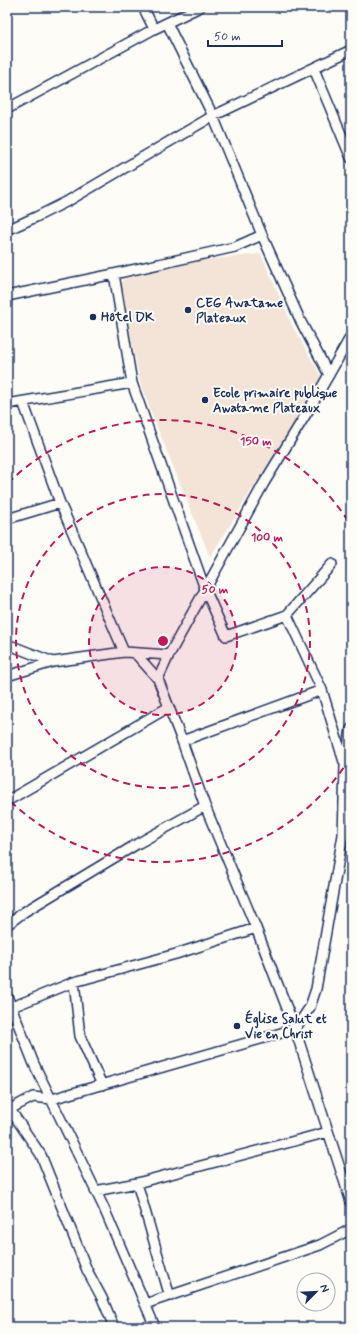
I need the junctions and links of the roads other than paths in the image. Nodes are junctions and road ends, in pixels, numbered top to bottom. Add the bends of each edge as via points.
1 (143, 7) edge
2 (200, 7) edge
3 (167, 23) junction
4 (154, 29) junction
5 (351, 50) edge
6 (314, 69) junction
7 (7, 109) edge
8 (213, 116) junction
9 (351, 158) edge
10 (7, 230) edge
11 (262, 235) junction
12 (114, 274) junction
13 (7, 296) edge
14 (351, 336) edge
15 (329, 375) junction
16 (132, 383) junction
17 (23, 402) junction
18 (7, 404) edge
19 (60, 503) junction
20 (7, 519) edge
21 (332, 564) dead end
22 (205, 589) junction
23 (287, 615) junction
24 (7, 644) edge
25 (124, 652) junction
26 (135, 653) junction
27 (169, 655) junction
28 (53, 662) junction
29 (7, 676) edge
30 (158, 679) junction
31 (322, 690) junction
32 (169, 707) junction
33 (351, 729) edge
34 (182, 741) junction
35 (345, 766) junction
36 (7, 801) edge
37 (205, 806) junction
38 (347, 836) edge
39 (7, 925) edge
40 (256, 928) junction
41 (74, 982) junction
42 (7, 996) edge
43 (12, 1007) junction
44 (295, 1029) junction
45 (102, 1085) junction
46 (52, 1099) junction
47 (8, 1107) edge
48 (328, 1132) junction
49 (137, 1183) junction
50 (95, 1191) junction
51 (351, 1202) edge
52 (351, 1229) edge
53 (171, 1296) junction
54 (145, 1304) junction
55 (114, 1327) edge
56 (155, 1327) edge

1 - 4 street
2 - 3 street
3 - 4 street
3 - 8 street
4 - 7 street
5 - 6 street
6 - 8 street
6 - 9 street
8 - 10 street via 68,200
8 - 11 street
11 - 12 street via 235,246
11 - 15 street via 301,322
12 - 13 street
12 - 16 street
14 - 15 street
15 - 22 street via 264,483
16 - 17 street
16 - 22 street
17 - 18 street
17 - 19 street
19 - 20 street
19 - 25 street
21 - 23 street
22 - 23 street via 226,636
22 - 27 street
23 - 31 street
24 - 28 street
25 - 26 street
25 - 28 street
26 - 27 street
26 - 30 street
27 - 30 street
28 - 29 street
30 - 32 street
31 - 34 street
31 - 35 street
32 - 34 street
32 - 36 street
33 - 35 street
34 - 37 street
35 - 38 street
37 - 39 street via 137,844 24,912
37 - 40 street
38 - 44 street via 316,989 310,1007
40 - 41 street via 176,954
40 - 44 street
41 - 43 street
41 - 45 street via 80,1036
42 - 43 street
43 - 46 street via 23,1039
44 - 45 street
44 - 48 street
45 - 46 street
46 - 47 street via 33,1097
46 - 50 street
47 - 55 street via 41,1155
48 - 49 street
48 - 51 street
49 - 50 street
49 - 53 street
50 - 54 street
52 - 53 street via 320,1245
53 - 54 street
54 - 56 street

